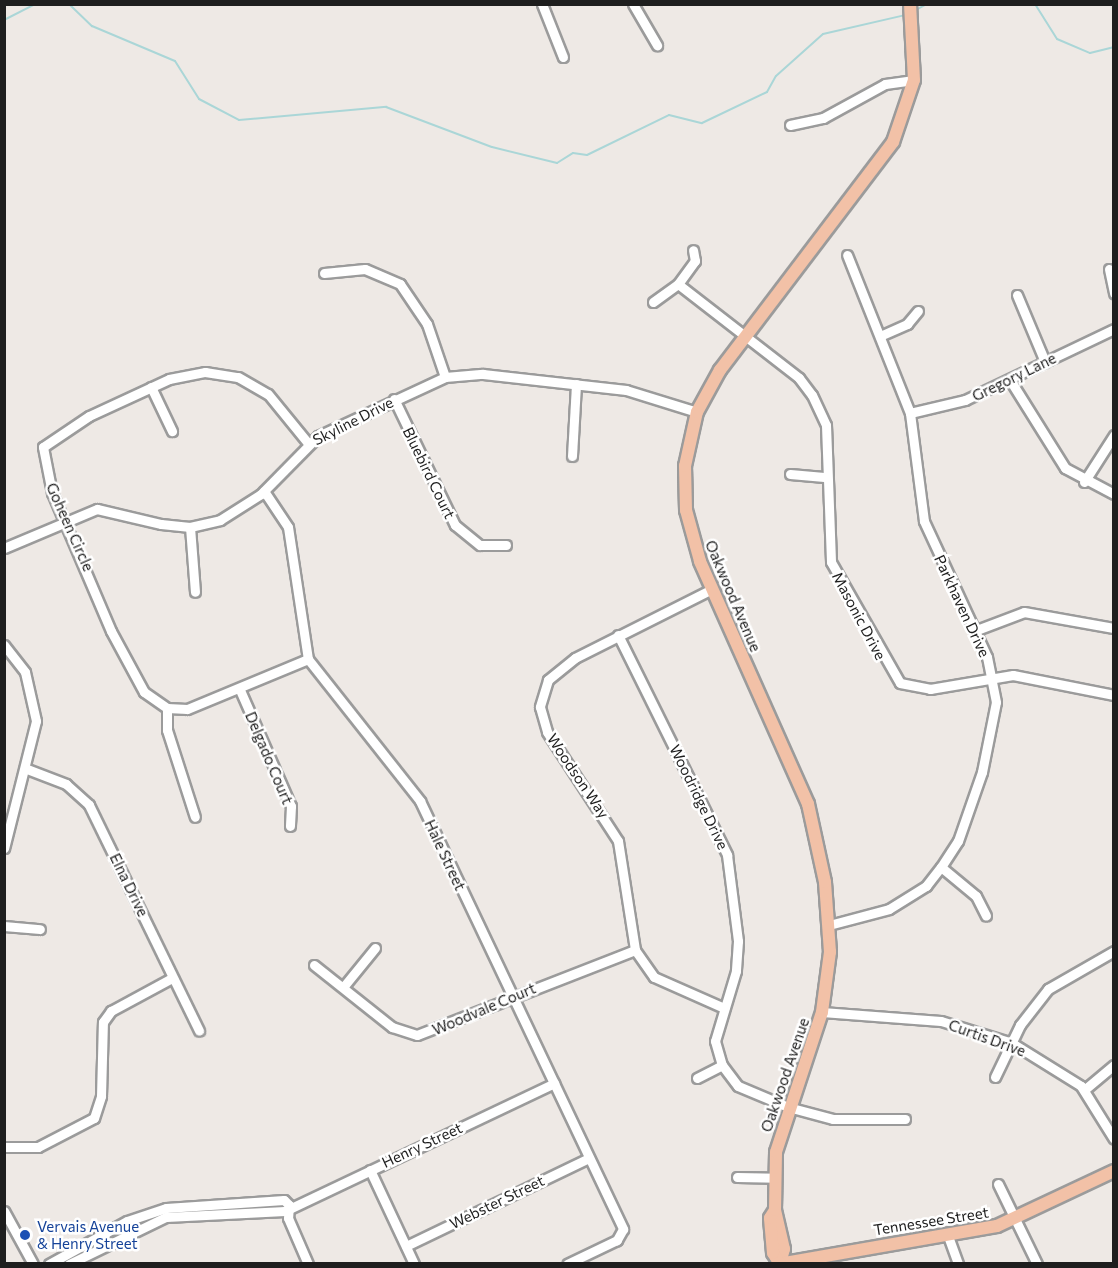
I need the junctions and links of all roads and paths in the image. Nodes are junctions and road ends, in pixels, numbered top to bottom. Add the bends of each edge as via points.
1 (542, 4) edge
2 (633, 4) edge
3 (910, 4) edge
4 (657, 45) dead end
5 (563, 57) dead end
6 (914, 80) junction
7 (790, 125) dead end
8 (693, 250) dead end
9 (847, 255) dead end
10 (1109, 269) dead end
11 (324, 273) dead end
12 (678, 284) junction
13 (1113, 293) edge
14 (1017, 295) dead end
15 (653, 302) dead end
16 (918, 311) dead end
17 (1113, 328) edge
18 (880, 336) junction
19 (743, 339) junction
20 (1045, 362) junction
21 (445, 377) junction
22 (1010, 380) junction
23 (576, 384) junction
24 (151, 387) junction
25 (394, 399) junction
26 (697, 412) junction
27 (910, 413) junction
28 (172, 431) dead end
29 (1113, 435) edge
30 (308, 443) junction
31 (572, 456) dead end
32 (790, 474) dead end
33 (827, 477) junction
34 (1084, 482) junction
35 (264, 491) junction
36 (1113, 494) edge
37 (64, 519) junction
38 (190, 526) junction
39 (506, 545) dead end
40 (4, 548) edge
41 (712, 590) junction
42 (195, 592) dead end
43 (1113, 628) edge
44 (974, 631) junction
45 (618, 635) junction
46 (4, 645) edge
47 (308, 659) junction
48 (992, 676) junction
49 (240, 690) junction
50 (1113, 695) edge
51 (167, 708) junction
52 (27, 769) junction
53 (195, 817) dead end
54 (290, 826) dead end
55 (7, 829) edge
56 (4, 848) edge
57 (941, 867) junction
58 (986, 916) dead end
59 (829, 925) junction
60 (4, 926) edge
61 (40, 928) dead end
62 (375, 948) dead end
63 (635, 950) junction
64 (1113, 951) edge
65 (314, 965) dead end
66 (172, 978) junction
67 (344, 986) junction
68 (513, 997) junction
69 (724, 1008) junction
70 (822, 1012) junction
71 (199, 1031) dead end
72 (1012, 1044) junction
73 (722, 1065) junction
74 (1113, 1065) edge
75 (995, 1077) dead end
76 (697, 1078) dead end
77 (554, 1083) junction
78 (1084, 1090) junction
79 (788, 1107) junction
80 (905, 1119) dead end
81 (1113, 1139) edge
82 (4, 1147) edge
83 (589, 1158) junction
84 (370, 1170) junction
85 (1113, 1171) edge
86 (737, 1177) dead end
87 (776, 1178) junction
88 (998, 1184) dead end
89 (289, 1205) junction
90 (4, 1211) edge
91 (1015, 1218) junction
92 (948, 1236) junction
93 (406, 1246) junction
94 (33, 1263) edge
95 (49, 1263) edge
96 (69, 1263) edge
97 (308, 1263) edge
98 (414, 1263) edge
99 (567, 1263) edge
100 (780, 1263) edge
101 (957, 1263) edge
102 (1037, 1263) edge

1 - 5 street
2 - 4 street
3 - 6 main road, Oakwood Avenue via 915,36
6 - 7 street via 885,84 823,118
6 - 19 main road, Oakwood Avenue via 905,115 880,161
8 - 12 street via 694,261
9 - 18 street, Parkhaven Drive
10 - 13 street
11 - 21 street via 365,269 400,284 437,346
12 - 15 street
12 - 19 street, Masonic Drive
14 - 20 street
16 - 18 street via 907,324
17 - 20 street, Gregory Lane
18 - 27 street, Parkhaven Drive
19 - 26 main road, Oakwood Avenue
19 - 33 street, Masonic Drive via 799,378 812,395 826,425
20 - 22 street, Gregory Lane
21 - 23 street, Skyline Drive via 483,374
21 - 25 street, Skyline Drive
22 - 27 street, Gregory Lane via 952,405
22 - 34 street via 1055,457
23 - 26 street, Skyline Drive via 648,394
23 - 31 street
24 - 28 street
24 - 30 street, Goheen Circle via 188,373 238,377 268,394
24 - 37 street, Goheen Circle via 71,426 43,447 48,480
25 - 30 street, Skyline Drive
25 - 39 street, Bluebird Court via 455,525 480,545
26 - 41 main road, Oakwood Avenue via 684,489 693,539
27 - 44 street, Parkhaven Drive via 920,507
29 - 34 street
30 - 35 street, Skyline Drive
32 - 33 street
33 - 48 street, Masonic Drive via 831,562 889,670 900,683 919,689
34 - 36 street
35 - 38 street, Skyline Drive via 230,515
35 - 47 street via 288,527
37 - 38 street, Skyline Drive via 106,509
37 - 40 street, Skyline Drive
37 - 51 street, Goheen Circle via 130,671 144,692
38 - 42 street
41 - 45 street, Woodson Way
41 - 59 main road, Oakwood Avenue via 810,812
43 - 44 street via 1090,620 1017,612
44 - 48 street, Parkhaven Drive
45 - 63 street, Woodson Way via 548,680 540,706 547,732 618,841
45 - 69 street, Woodridge Drive via 722,840 738,941
46 - 52 street via 26,672 35,702 35,739
47 - 49 street
47 - 68 street, Hale Street via 408,779
48 - 50 street, Masonic Drive via 1044,678
48 - 57 street, Parkhaven Drive via 996,702 989,749 958,841
49 - 51 street via 208,705
49 - 54 street, Delgado Court via 291,806
51 - 53 street via 166,730
52 - 55 street
52 - 66 street, Elna Drive via 66,784 89,805
55 - 56 street
57 - 58 street via 976,896
57 - 59 street, Parkhaven Drive via 926,886 889,909
59 - 70 main road, Oakwood Avenue
60 - 61 street
62 - 67 street
63 - 68 street, Woodvale Court
63 - 69 street, Woodson Way via 654,977
64 - 72 street via 1048,989
65 - 67 street, Woodvale Court
66 - 71 street, Elna Drive
66 - 82 street via 111,1011 103,1022 101,1096 94,1118 38,1147
67 - 68 street, Woodvale Court via 392,1027 417,1035
68 - 77 street, Hale Street
69 - 73 street, Woodridge Drive via 716,1041
70 - 72 street, Curtis Drive via 941,1021
70 - 79 main road, Oakwood Avenue
72 - 75 street
72 - 78 street, Curtis Drive
73 - 76 street
73 - 79 street via 738,1086
74 - 78 street
77 - 83 street, Hale Street
77 - 84 street, Henry Street
78 - 81 street, Curtis Drive
79 - 80 street via 833,1119
79 - 87 main road, Oakwood Avenue
83 - 93 street, Webster Street
83 - 99 street, Hale Street via 621,1233
84 - 89 street, Henry Street
84 - 93 street
85 - 91 main road, Tennessee Street
86 - 87 street
87 - 100 main road, Oakwood Avenue via 776,1209 770,1218 773,1253
88 - 91 street
89 - 95 street via 284,1200 166,1208 127,1221
89 - 96 street, Henry Street via 285,1210 166,1217
89 - 97 street via 288,1218
90 - 94 street
91 - 92 main road, Tennessee Street
91 - 102 street
92 - 100 main road, Tennessee Street
92 - 101 street
93 - 98 street

